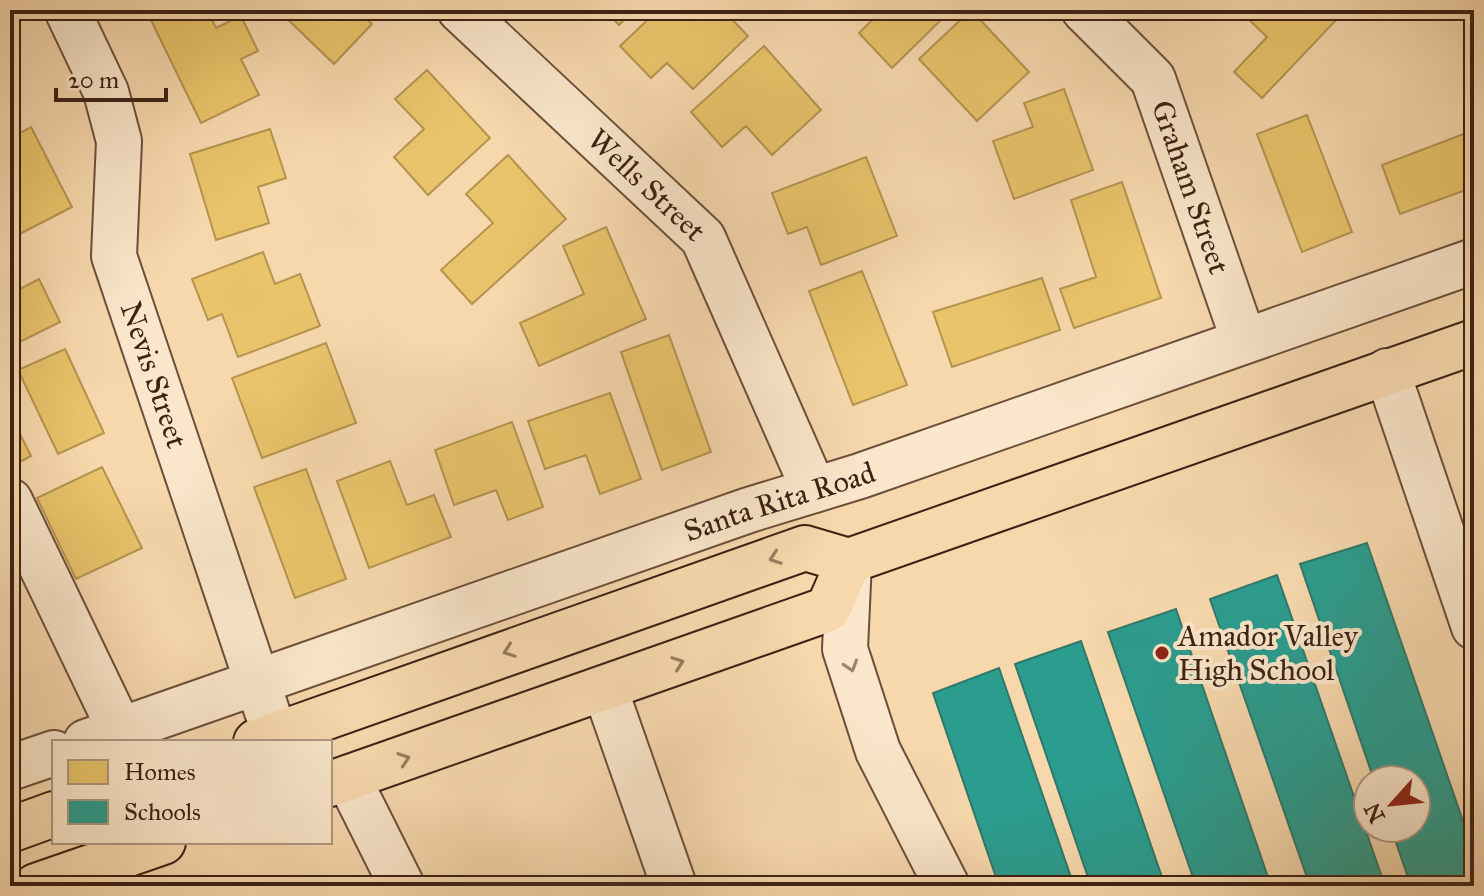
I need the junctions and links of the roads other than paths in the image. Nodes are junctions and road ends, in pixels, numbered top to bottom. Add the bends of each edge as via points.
1 (67, 10) edge
2 (460, 10) edge
3 (1084, 10) edge
4 (1474, 261) edge
5 (1244, 341) junction
6 (1474, 342) edge
7 (1387, 371) junction
8 (814, 490) junction
9 (10, 501) edge
10 (849, 561) junction
11 (582, 625) junction
12 (1474, 627) edge
13 (258, 681) junction
14 (605, 689) junction
15 (103, 736) edge
16 (265, 739) edge
17 (339, 781) edge
18 (52, 815) edge
19 (10, 830) edge
20 (157, 844) edge
21 (37, 886) edge
22 (402, 886) edge
23 (674, 886) edge
24 (947, 886) edge

1 - 13 street, Nevis Street via 106,92 119,141 114,256
2 - 8 street, Wells Street via 703,238
3 - 5 street, Graham Street via 1153,79
4 - 5 street, Santa Rita Road
5 - 8 street, Santa Rita Road
6 - 7 main road
7 - 10 main road
7 - 12 street
8 - 13 street, Santa Rita Road
9 - 15 street
10 -> 11 main road, Santa Rita Road via 805,548
14 -> 10 main road via 828,609
10 -> 24 street via 845,649 878,751
11 - 14 main road
11 -> 16 main road, Santa Rita Road
13 - 15 street, Santa Rita Road
13 - 16 street, Nevis Street
17 -> 14 main road
14 - 23 street
17 - 22 street
18 - 19 main road
20 - 21 main road

